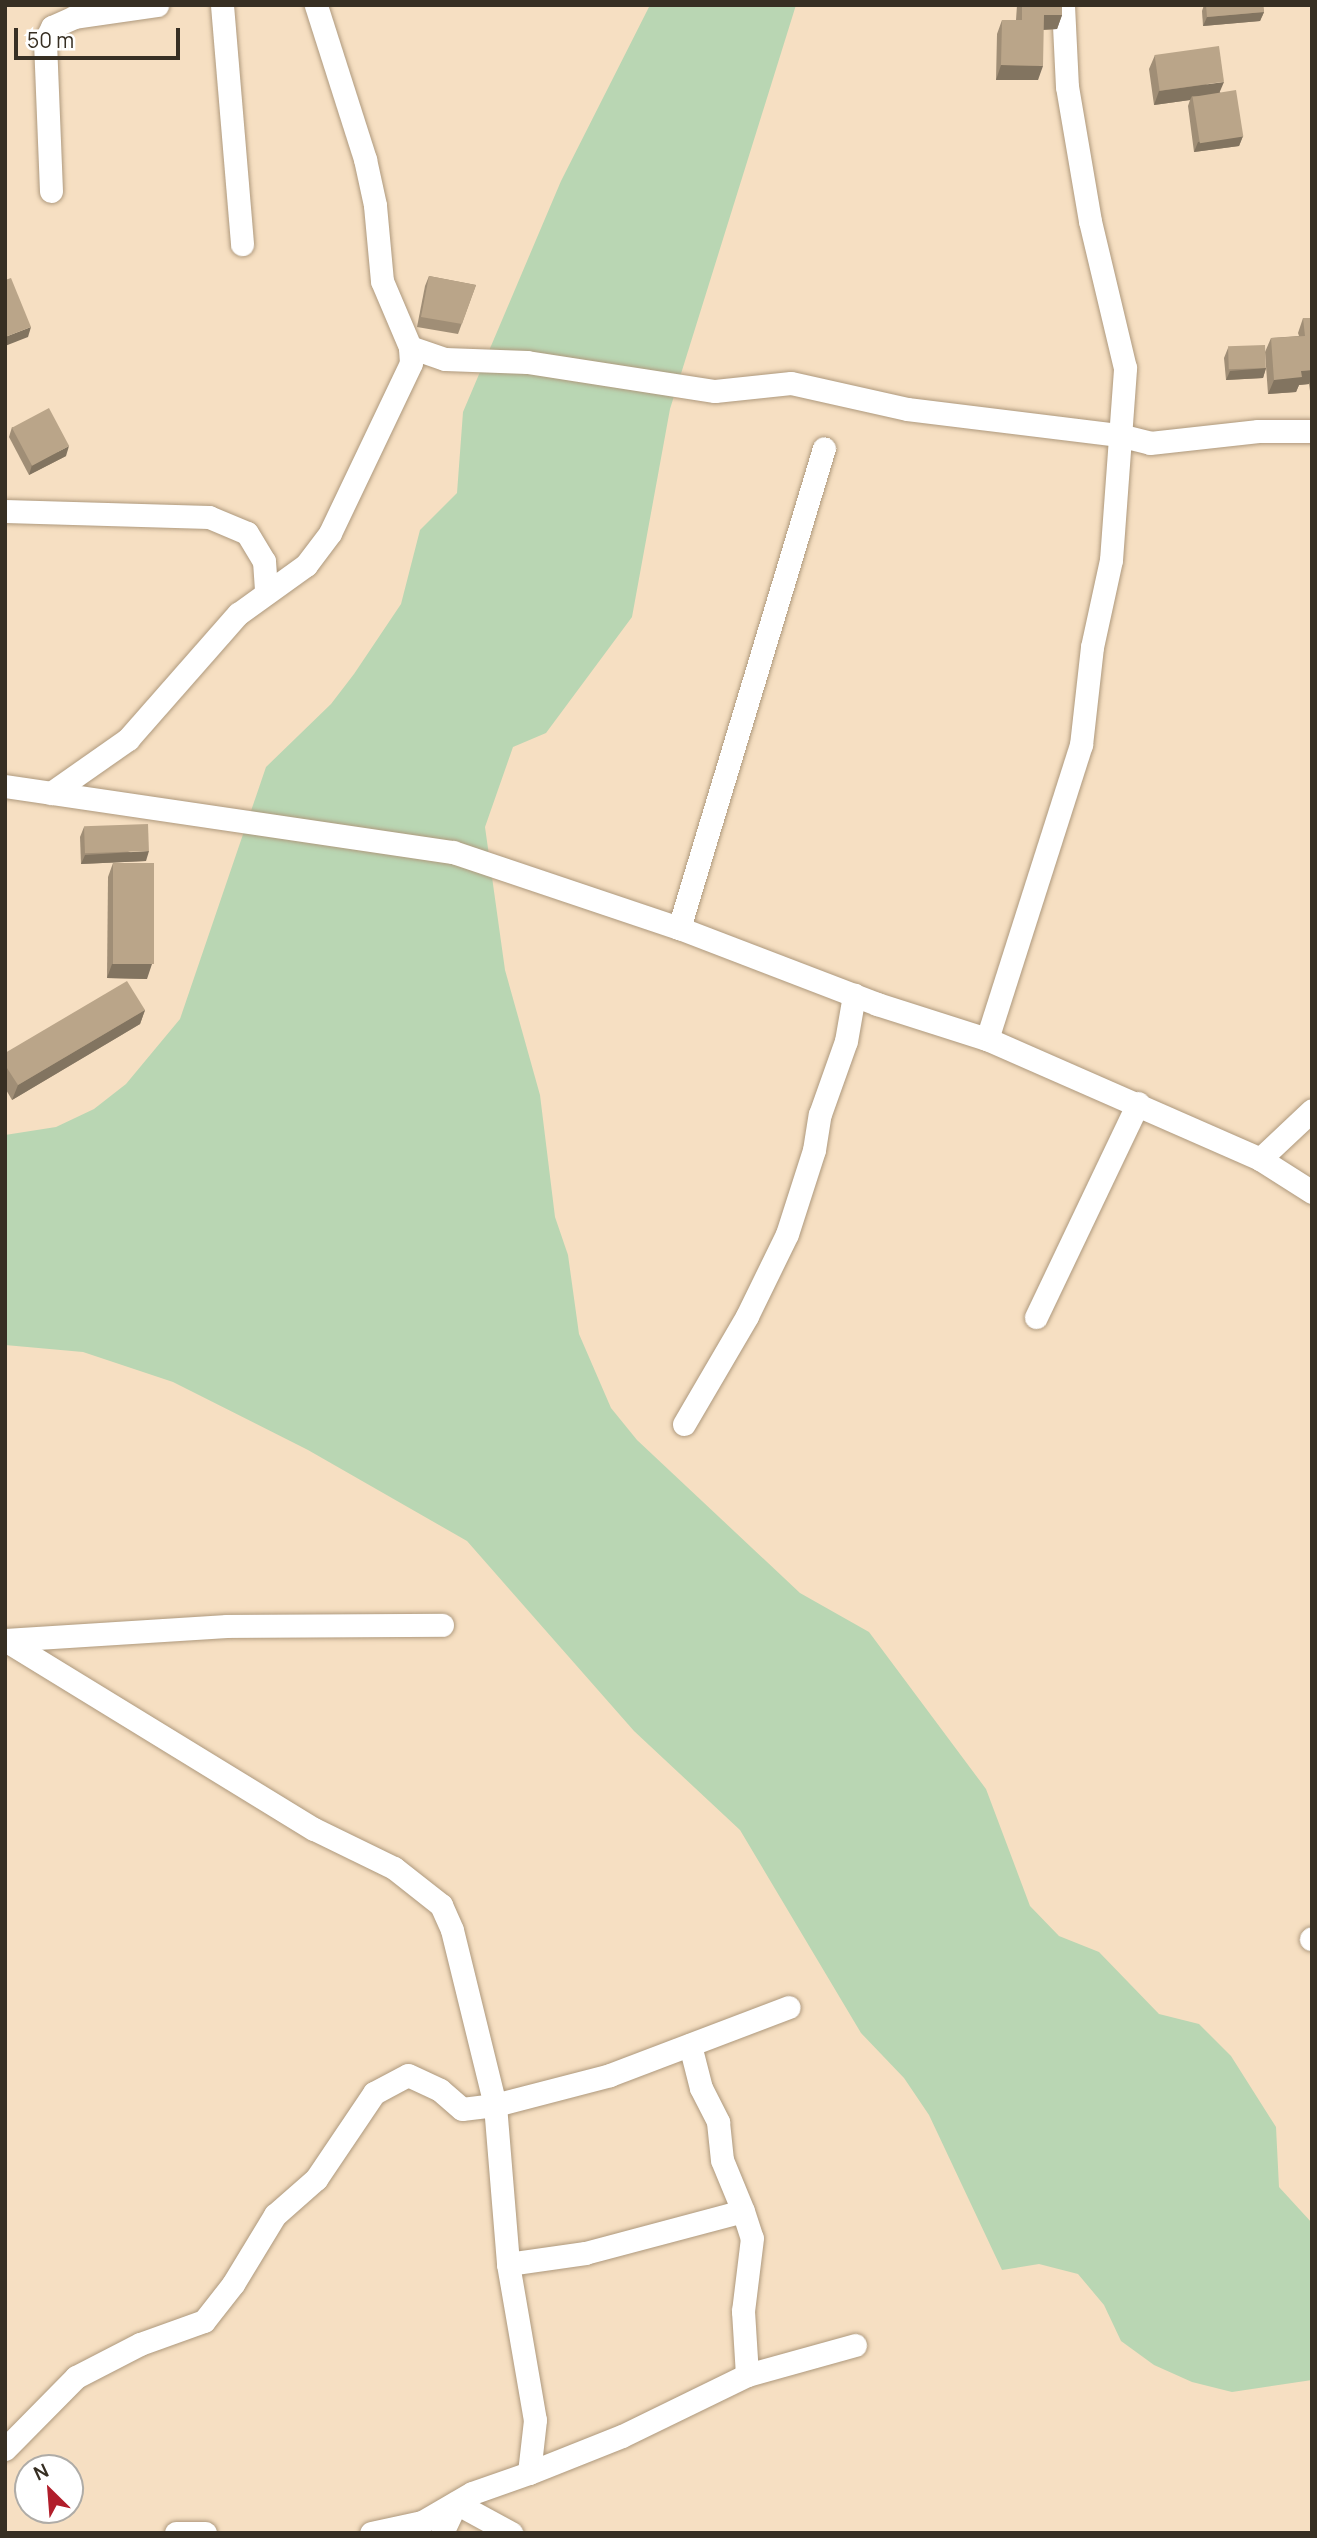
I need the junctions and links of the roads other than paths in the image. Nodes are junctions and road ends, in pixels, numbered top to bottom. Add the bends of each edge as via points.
1 (157, 5) edge
2 (222, 5) edge
3 (316, 5) edge
4 (1063, 5) edge
5 (51, 191) dead end
6 (242, 244) dead end
7 (410, 347) junction
8 (1312, 431) edge
9 (1119, 435) junction
10 (824, 448) dead end
11 (5, 511) edge
12 (266, 593) junction
13 (5, 786) edge
14 (51, 793) junction
15 (679, 928) junction
16 (853, 995) junction
17 (987, 1039) junction
18 (1138, 1103) junction
19 (1312, 1110) edge
20 (1260, 1159) junction
21 (1312, 1192) edge
22 (1036, 1317) dead end
23 (684, 1424) dead end
24 (442, 1625) dead end
25 (789, 2007) dead end
26 (690, 2045) junction
27 (495, 2105) junction
28 (743, 2211) junction
29 (508, 2264) junction
30 (855, 2345) dead end
31 (747, 2375) junction
32 (5, 2449) edge
33 (529, 2473) junction
34 (456, 2504) junction
35 (177, 2533) edge
36 (205, 2533) edge
37 (371, 2533) edge
38 (442, 2533) edge
39 (511, 2533) edge

1 - 5 street via 75,17 52,27 45,41
2 - 6 street
3 - 7 street via 365,159 375,205 382,281
4 - 9 street via 1067,87 1085,194 1125,368
7 - 9 street via 445,359 527,362 715,391 791,383 907,409
7 - 12 street via 411,363 402,387 330,533 306,565
8 - 9 street via 1258,431 1150,443
9 - 17 street via 1111,560 1092,647 1081,745
10 - 15 street
11 - 12 street via 209,517 247,533 264,561
12 - 14 street via 238,614 128,739
13 - 14 street
14 - 15 street via 453,852
15 - 16 street
16 - 17 street
16 - 23 street via 846,1041 820,1114 814,1150 787,1234 747,1316
17 - 18 street
18 - 20 street
18 - 22 street
19 - 20 street
20 - 21 street
24 - 27 street via 227,1626 5,1640 314,1829 394,1868 441,1905 452,1930
25 - 26 street
26 - 27 street via 610,2075
26 - 28 street via 701,2088 718,2122 722,2160
27 - 29 street
27 - 32 street via 462,2109 440,2090 408,2075 374,2093 316,2179 275,2215 233,2284 204,2321 140,2344 76,2377
28 - 29 street via 585,2253
28 - 31 street via 752,2238 743,2311
29 - 33 street via 535,2420
30 - 31 street
31 - 33 street via 622,2436
33 - 34 street via 472,2493
34 - 37 street via 422,2522
34 - 38 street
34 - 39 street
35 - 36 street

